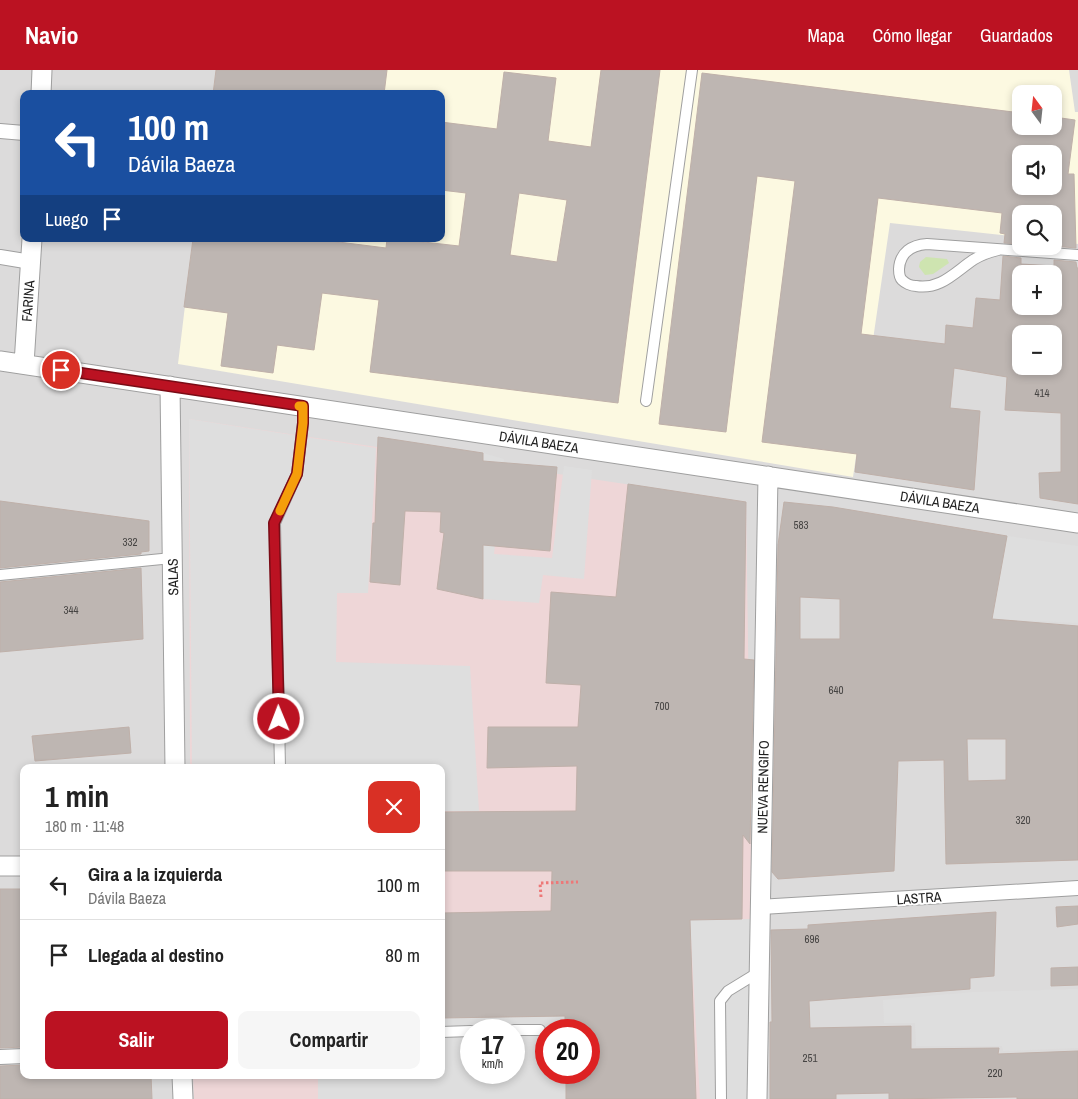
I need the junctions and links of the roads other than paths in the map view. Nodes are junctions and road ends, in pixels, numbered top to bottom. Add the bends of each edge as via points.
1 (42, 70) edge
2 (692, 70) edge
3 (41, 90) edge
4 (0, 130) edge
5 (20, 132) edge
6 (32, 242) edge
7 (998, 250) junction
8 (1078, 255) edge
9 (0, 257) edge
10 (31, 262) junction
11 (0, 361) edge
12 (24, 364) junction
13 (170, 386) junction
14 (646, 401) dead end
15 (303, 406) junction
16 (768, 476) junction
17 (1078, 522) edge
18 (172, 558) junction
19 (0, 575) edge
20 (175, 764) edge
21 (280, 764) edge
22 (0, 866) edge
23 (20, 866) edge
24 (1078, 888) edge
25 (760, 907) junction
26 (759, 972) junction
27 (460, 1031) edge
28 (445, 1032) edge
29 (20, 1056) edge
30 (0, 1057) edge
31 (182, 1079) edge
32 (183, 1099) edge
33 (721, 1099) edge
34 (757, 1099) edge

1 - 3 street
2 - 14 lane
4 - 5 street
6 - 10 street, FARINA
7 - 7 lane via 917,245 905,252 899,273 902,280 911,286 935,286 985,253
7 - 8 lane
9 - 10 street
10 - 12 street, FARINA
11 - 12 street, DÁVILA BAEZA
12 - 13 street, DÁVILA BAEZA
13 - 15 street, DÁVILA BAEZA
13 - 18 street, SALAS
15 - 16 street, DÁVILA BAEZA
15 - 21 lane via 297,474 274,523
16 - 17 street, DÁVILA BAEZA
16 - 25 street, NUEVA RENGIFO
18 - 19 lane
18 - 20 street, SALAS
22 - 23 street
24 - 25 street, LASTRA
25 - 26 street, NUEVA RENGIFO
26 - 33 lane via 728,991 720,1001
26 - 34 street, NUEVA RENGIFO
27 - 28 lane
29 - 30 street
31 - 32 street

